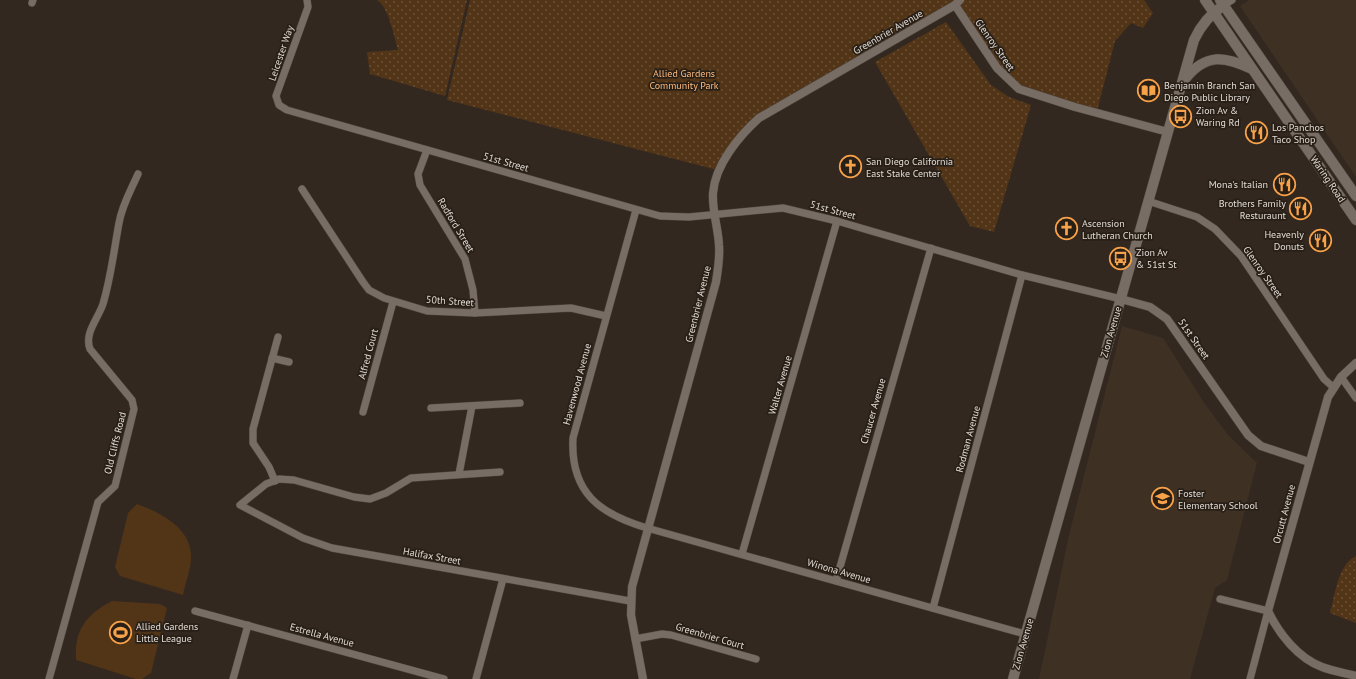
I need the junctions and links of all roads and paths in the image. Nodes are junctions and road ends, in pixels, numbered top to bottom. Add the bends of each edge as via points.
1 (307, 0) edge
2 (1205, 0) edge
3 (958, 2) edge
4 (1226, 2) edge
5 (1214, 12) junction
6 (1252, 69) junction
7 (1182, 82) junction
8 (287, 110) joint
9 (1168, 132) junction
10 (427, 150) junction
11 (138, 174) dead end
12 (302, 189) dead end
13 (1356, 196) edge
14 (1148, 201) junction
15 (636, 210) junction
16 (714, 214) junction
17 (1356, 220) edge
18 (837, 221) junction
19 (931, 248) junction
20 (1022, 275) junction
21 (1121, 299) junction
22 (393, 302) junction
23 (475, 313) junction
24 (606, 316) junction
25 (278, 337) dead end
26 (272, 358) junction
27 (289, 362) dead end
28 (1356, 363) edge
29 (1341, 377) junction
30 (1333, 387) junction
31 (1356, 398) edge
32 (520, 403) dead end
33 (472, 406) junction
34 (431, 408) dead end
35 (363, 412) dead end
36 (1309, 462) junction
37 (500, 472) dead end
38 (459, 474) junction
39 (275, 481) junction
40 (647, 528) junction
41 (742, 554) junction
42 (504, 579) junction
43 (836, 581) junction
44 (1220, 599) dead end
45 (630, 601) junction
46 (933, 608) junction
47 (195, 611) dead end
48 (1268, 611) junction
49 (248, 625) junction
50 (1025, 634) junction
51 (635, 639) junction
52 (756, 659) dead end
53 (1356, 676) edge
54 (49, 679) edge
55 (233, 679) edge
56 (444, 679) edge
57 (476, 679) edge
58 (643, 679) edge
59 (1013, 679) edge
60 (1250, 679) edge

1 - 8 street, Leicester Way via 308,7 276,96 279,105
2 - 5 main road, Waring Road
3 - 9 street, Glenroy Street via 997,68 1019,89 1075,108
3 - 16 street, Greenbrier Avenue via 759,118 742,134 716,178 713,193
4 - 5 main road, Zion Avenue
4 - 13 main road, Waring Road
5 - 6 main road, Waring Road
5 - 7 main road, Zion Avenue via 1200,27 1194,40
6 - 7 main road via 1232,61 1209,60 1194,69
6 - 17 main road, Waring Road
7 - 9 main road, Zion Avenue
8 - 10 street, 51st Street
9 - 14 main road, Zion Avenue
10 - 15 street, 51st Street
10 - 23 street, Radford Street via 418,174 420,185 465,259 473,290
11 - 54 street, Old Cliffs Road via 125,201 102,305 89,334 88,344 132,400 134,409 115,486 98,502
12 - 22 street, 50th Street via 369,290
14 - 21 main road, Zion Avenue
14 - 30 street, Glenroy Street via 1197,217 1215,229 1241,256 1324,379
15 - 16 street, 51st Street via 660,216 689,217
15 - 24 street, Havenwood Avenue
16 - 18 street, 51st Street via 783,208
16 - 40 street, Greenbrier Avenue via 719,244 716,282
18 - 19 street, 51st Street
18 - 41 street, Walter Avenue
19 - 20 street, 51st Street
19 - 43 street, Chaucer Avenue
20 - 21 street, 51st Street
20 - 46 street, Rodman Avenue
21 - 36 street, 51st Street via 1150,307 1167,319 1248,435 1261,446
21 - 50 main road, Zion Avenue
22 - 23 street, 50th Street via 427,311
22 - 35 street, Alfred Court
23 - 24 street, 50th Street via 572,308
24 - 40 street, Havenwood Avenue via 573,438 573,458 582,486 594,502 616,518
25 - 26 street
26 - 27 street
26 - 39 street via 254,429 253,443
28 - 29 street, Orcutt Avenue
29 - 30 street, Orcutt Avenue
29 - 31 street
30 - 36 street, Orcutt Avenue
32 - 33 street
33 - 34 street
33 - 38 street
36 - 48 street, Orcutt Avenue
37 - 38 street
38 - 39 street via 411,478 370,499 294,480
39 - 42 street, Halifax Street via 266,484 240,506 303,538 332,548
40 - 41 street, Winona Avenue
40 - 45 street, Greenbrier Avenue
41 - 43 street, Winona Avenue
42 - 45 street, Halifax Street
42 - 57 street
43 - 46 street, Winona Avenue
44 - 48 street
45 - 51 street, Greenbrier Avenue
46 - 50 street, Winona Avenue
47 - 49 street, Estrella Avenue
48 - 53 street via 1285,639 1311,661 1322,667
48 - 60 street, Orcutt Avenue
49 - 55 street
49 - 56 street, Estrella Avenue
50 - 59 main road, Zion Avenue
51 - 52 street, Greenbrier Court via 671,635
51 - 58 street, Greenbrier Avenue

